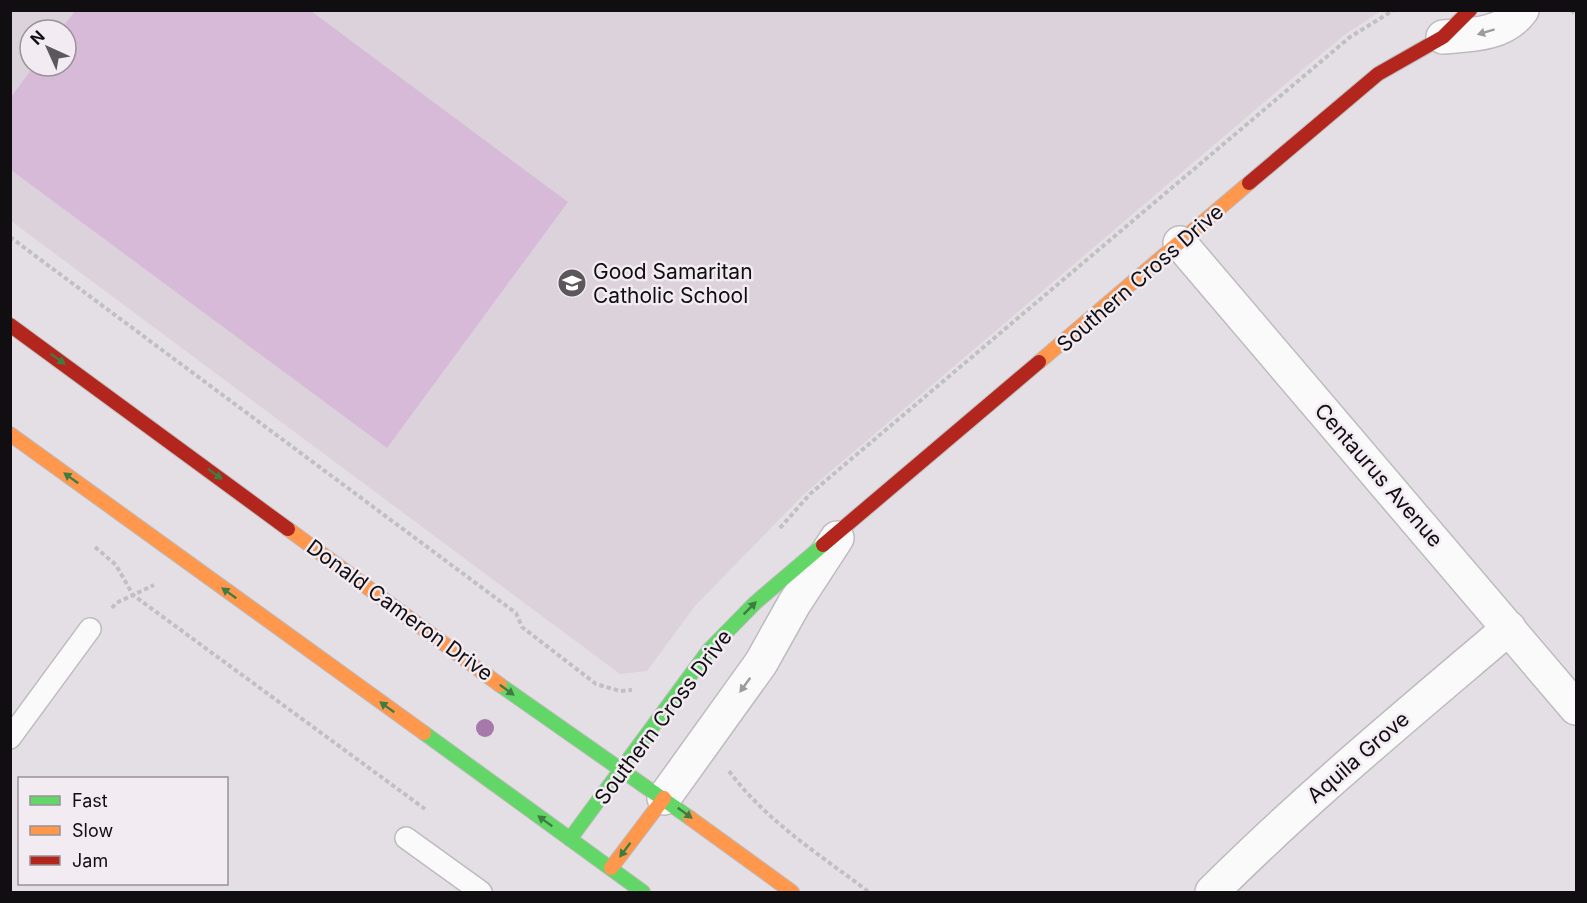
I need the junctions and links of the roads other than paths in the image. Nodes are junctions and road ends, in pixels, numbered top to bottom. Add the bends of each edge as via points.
1 (1470, 10) edge
2 (1522, 10) edge
3 (1443, 37) junction
4 (1180, 243) junction
5 (10, 325) edge
6 (10, 434) edge
7 (843, 530) junction
8 (1509, 628) junction
9 (90, 629) road end
10 (1576, 708) edge
11 (10, 738) edge
12 (623, 769) junction
13 (664, 798) junction
14 (406, 838) dead end
15 (570, 839) junction
16 (611, 868) junction
17 (481, 892) edge
18 (643, 892) edge
19 (792, 892) edge
20 (1212, 892) edge

1 - 3 street, Southern Cross Drive
2 -> 3 street, Southern Cross Drive via 1516,18 1485,34
3 - 4 street, Southern Cross Drive via 1378,74
4 - 7 street, Southern Cross Drive
4 - 8 street, Centaurus Avenue
5 -> 12 street, Donald Cameron Drive via 537,712
15 -> 6 street
12 -> 7 street, Southern Cross Drive via 709,650 755,603
7 -> 13 street, Southern Cross Drive via 761,663
8 - 10 street, Centaurus Avenue
8 - 20 street, Aquila Grove via 1329,781
9 - 11 lane
12 - 13 street, Donald Cameron Drive
12 - 15 street, Southern Cross Drive
13 -> 16 street, Southern Cross Drive
13 -> 19 street, Donald Cameron Drive
14 - 17 lane
15 - 16 street
16 - 18 street

